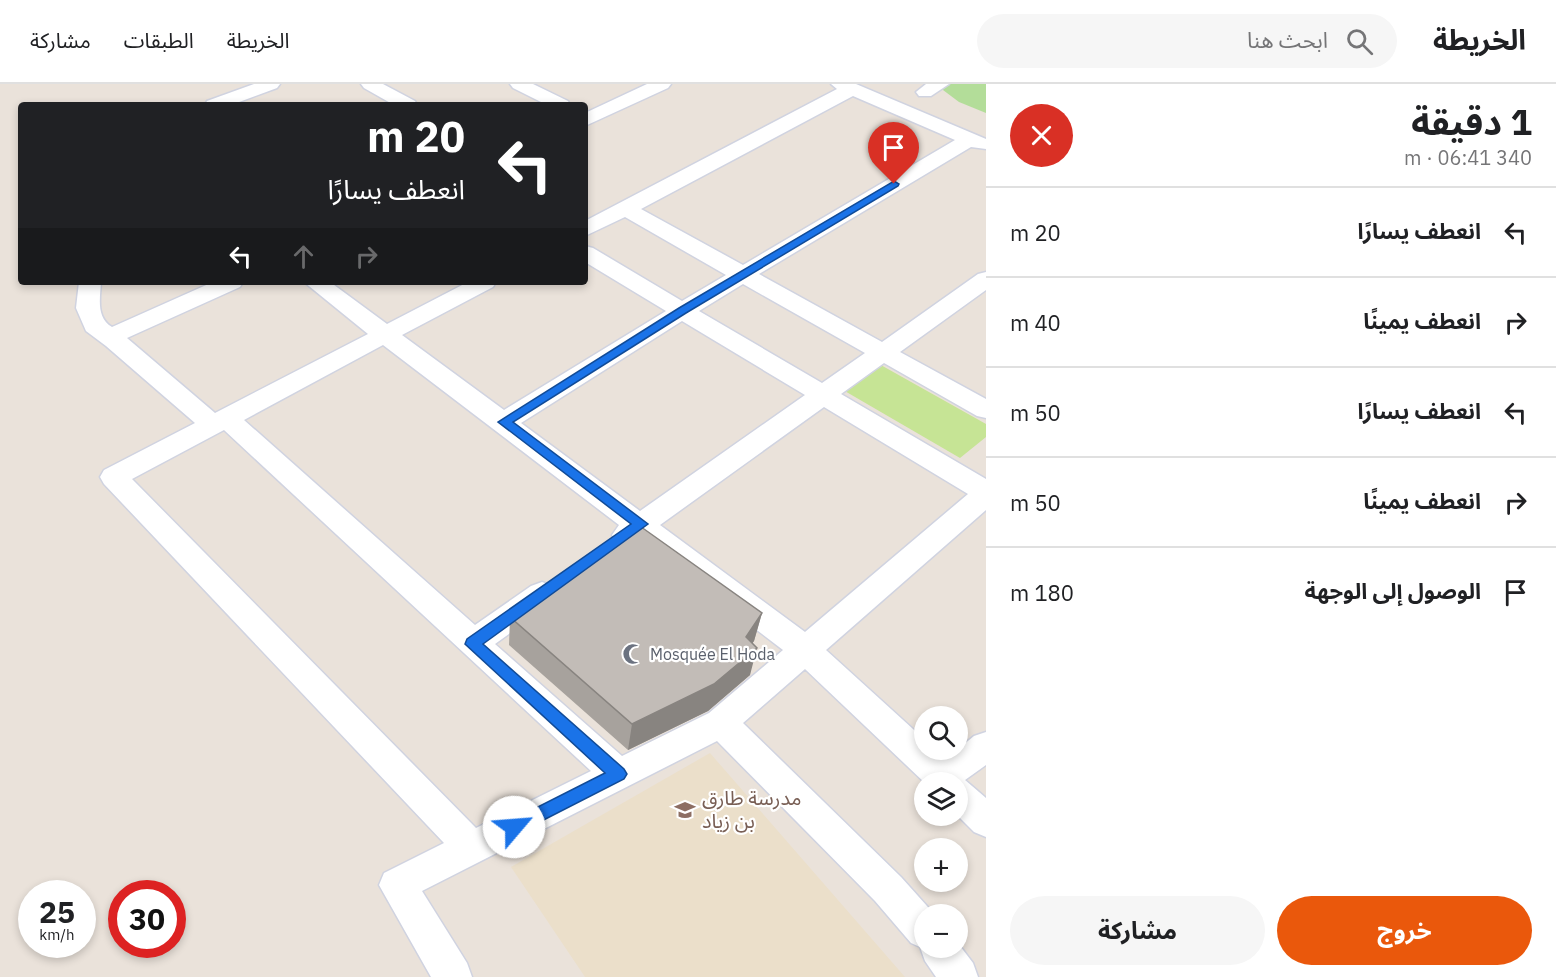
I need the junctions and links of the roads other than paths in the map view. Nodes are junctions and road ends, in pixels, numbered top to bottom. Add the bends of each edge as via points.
1 (271, 84) edge
2 (370, 84) edge
3 (519, 84) edge
4 (662, 84) edge
5 (846, 87) edge
6 (222, 102) edge
7 (403, 102) edge
8 (555, 102) edge
9 (588, 117) edge
10 (978, 142) edge
11 (625, 209) junction
12 (588, 228) edge
13 (588, 255) edge
14 (743, 274) junction
15 (986, 279) edge
16 (90, 285) edge
17 (225, 285) edge
18 (319, 285) edge
19 (478, 285) edge
20 (682, 311) junction
21 (385, 334) junction
22 (111, 337) junction
23 (884, 352) junction
24 (824, 395) junction
25 (986, 410) edge
26 (219, 420) junction
27 (504, 422) junction
28 (986, 493) edge
29 (641, 524) junction
30 (603, 551) edge
31 (566, 577) edge
32 (473, 644) junction
33 (804, 649) junction
34 (721, 723) junction
35 (986, 746) edge
36 (936, 772) edge
37 (961, 772) edge
38 (618, 774) junction
39 (968, 803) edge
40 (986, 821) edge
41 (472, 848) junction
42 (914, 919) edge
43 (945, 958) edge
44 (453, 977) edge
45 (959, 977) edge

1 - 6 street
2 - 7 street
3 - 8 street
4 - 9 street
5 - 10 street
5 - 11 street
10 - 14 street
11 - 12 street
11 - 14 street
13 - 20 street
14 - 20 street
14 - 23 street
15 - 23 street
16 - 22 street via 88,308 94,326
17 - 22 street
18 - 21 street
19 - 21 street
20 - 24 street
20 - 27 street
21 - 26 street
21 - 27 street
22 - 26 street
23 - 24 street
23 - 25 street
24 - 28 street
24 - 29 street
26 - 32 street
26 - 41 street via 114,477
27 - 29 street
28 - 33 street
29 - 30 street
29 - 33 street
31 - 32 street
32 - 38 street
33 - 34 street
33 - 36 street
34 - 38 street
34 - 42 street
35 - 37 street
38 - 41 street
39 - 40 street
41 - 44 street via 397,885
43 - 45 street

